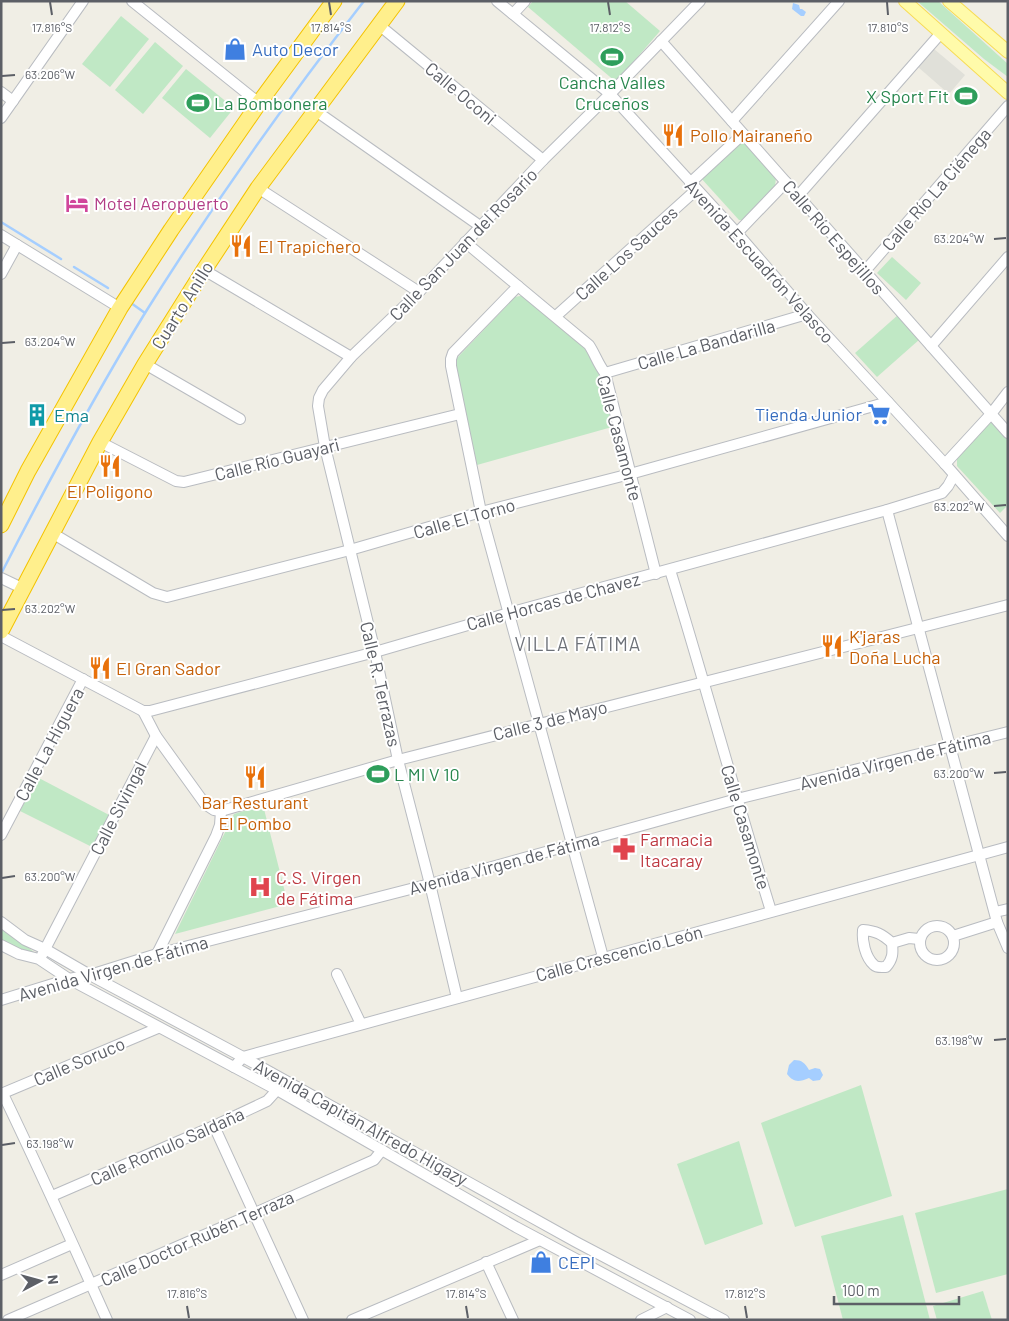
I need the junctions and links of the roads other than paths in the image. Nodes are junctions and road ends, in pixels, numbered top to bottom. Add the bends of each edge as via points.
1 (83, 1) edge
2 (132, 1) edge
3 (397, 1) edge
4 (497, 1) edge
5 (524, 1) edge
6 (700, 1) edge
7 (839, 1) edge
8 (905, 1) edge
9 (949, 1) edge
10 (329, 4) edge
11 (513, 14) junction
12 (379, 25) junction
13 (941, 33) junction
14 (661, 41) junction
15 (1008, 52) edge
16 (1, 92) edge
17 (1008, 92) edge
18 (610, 94) junction
19 (13, 101) junction
20 (259, 103) junction
21 (1008, 106) edge
22 (316, 111) junction
23 (1, 118) edge
24 (732, 121) junction
25 (743, 134) junction
26 (543, 160) junction
27 (786, 182) junction
28 (693, 186) junction
29 (258, 188) junction
30 (798, 196) junction
31 (480, 226) junction
32 (737, 233) junction
33 (1, 235) edge
34 (465, 242) junction
35 (17, 246) junction
36 (1008, 257) edge
37 (204, 270) junction
38 (865, 271) junction
39 (1, 274) edge
40 (518, 286) junction
41 (419, 292) junction
42 (120, 308) junction
43 (807, 314) junction
44 (556, 316) junction
45 (931, 346) junction
46 (351, 357) junction
47 (145, 364) junction
48 (605, 373) junction
49 (1008, 392) edge
50 (319, 398) joint
51 (888, 402) junction
52 (460, 414) junction
53 (991, 414) junction
54 (240, 419) dead end
55 (1008, 433) edge
56 (100, 442) junction
57 (325, 447) junction
58 (944, 464) junction
59 (630, 474) junction
60 (954, 475) junction
61 (887, 510) junction
62 (481, 512) junction
63 (1, 525) edge
64 (52, 533) junction
65 (1008, 536) edge
66 (350, 550) junction
67 (670, 570) junction
68 (656, 574) junction
69 (4, 579) edge
70 (24, 588) junction
71 (1008, 605) edge
72 (509, 613) junction
73 (919, 628) junction
74 (1, 631) edge
75 (1, 636) edge
76 (375, 652) junction
77 (84, 679) junction
78 (705, 683) junction
79 (143, 711) junction
80 (540, 722) junction
81 (1008, 732) edge
82 (156, 736) junction
83 (950, 746) junction
84 (398, 760) junction
85 (737, 799) junction
86 (221, 811) junction
87 (1, 835) edge
88 (572, 845) junction
89 (1008, 846) edge
90 (979, 854) junction
91 (430, 884) junction
92 (1008, 909) edge
93 (771, 911) junction
94 (996, 917) junction
95 (1, 922) edge
96 (953, 936) junction
97 (920, 939) junction
98 (892, 943) dead end
99 (1, 945) edge
100 (1008, 948) edge
101 (45, 949) junction
102 (157, 954) junction
103 (603, 958) junction
104 (40, 959) junction
105 (337, 974) dead end
106 (90, 975) junction
107 (69, 979) junction
108 (457, 998) junction
109 (1, 1000) edge
110 (361, 1024) junction
111 (158, 1028) junction
112 (243, 1057) junction
113 (234, 1067) junction
114 (277, 1090) junction
115 (2, 1094) edge
116 (214, 1126) junction
117 (382, 1150) junction
118 (52, 1196) junction
119 (254, 1213) junction
120 (525, 1213) junction
121 (516, 1226) junction
122 (540, 1240) junction
123 (72, 1244) junction
124 (486, 1262) junction
125 (1, 1275) edge
126 (91, 1284) junction
127 (667, 1307) junction
128 (8, 1320) edge
129 (107, 1320) edge
130 (303, 1320) edge
131 (352, 1320) edge
132 (514, 1320) edge
133 (641, 1320) edge
134 (690, 1320) edge
135 (724, 1320) edge

1 - 19 street
2 - 20 street
3 - 12 highway, Cuarto Anillo
4 - 11 street, Avenida Escuadrón Velasco
5 - 11 street
6 - 14 street, Calle San Juan del Rosario
7 - 24 street
8 - 13 main road
9 - 15 main road
10 - 20 highway
11 - 18 street, Avenida Escuadrón Velasco
12 - 22 highway, Cuarto Anillo
12 - 26 street, Calle Oconi
13 - 17 main road
13 - 30 street
14 - 18 street, Calle San Juan del Rosario
14 - 24 street, Calle Río Espejillos
16 - 19 street
18 - 26 street, Calle San Juan del Rosario
18 - 28 street, Avenida Escuadrón Velasco
19 - 23 street
20 - 42 highway
21 - 38 street, Calle Río La Ciénega
22 - 29 highway, Cuarto Anillo
22 - 31 street
24 - 25 street, Calle Río Espejillos
25 - 27 street, Calle Río Espejillos
25 - 28 street, Calle Los Sauces
26 - 31 street, Calle San Juan del Rosario
27 - 30 street, Calle Río Espejillos
27 - 32 street
28 - 32 street, Avenida Escuadrón Velasco
28 - 44 street, Calle Los Sauces
29 - 37 highway, Cuarto Anillo
29 - 41 street
30 - 38 street, Calle Río Espejillos
31 - 34 street, Calle San Juan del Rosario
32 - 43 street, Avenida Escuadrón Velasco
33 - 35 street
34 - 40 street, Calle Casamonte
34 - 41 street, Calle San Juan del Rosario
35 - 39 street
35 - 42 street
36 - 45 street
37 - 46 street
37 - 47 highway, Cuarto Anillo
38 - 45 street, Calle Río Espejillos
40 - 44 street, Calle Casamonte
40 - 52 street via 453,353 451,366
41 - 46 street, Calle San Juan del Rosario
42 - 63 highway via 32,463
43 - 48 street, Calle La Bandarilla
43 - 51 street, Avenida Escuadrón Velasco
44 - 48 street, Calle Casamonte via 589,345
45 - 53 street, Calle Río Espejillos
46 - 50 street, Calle San Juan del Rosario
47 - 54 street
47 - 56 highway, Cuarto Anillo
48 - 59 street, Calle Casamonte
49 - 53 street
50 - 57 street, Calle R. Terrazas
51 - 58 street, Avenida Escuadrón Velasco
51 - 59 street, Calle El Torno
52 - 57 street, Calle Río Guayari
52 - 62 street
53 - 55 street, Calle Río Espejillos
53 - 58 street
56 - 57 street, Calle Río Guayari via 180,482
56 - 64 highway, Cuarto Anillo
57 - 66 street, Calle R. Terrazas
58 - 60 street, Avenida Escuadrón Velasco
59 - 62 street, Calle El Torno
59 - 68 street, Calle Casamonte
60 - 61 street, Calle Horcas de Chavez via 942,493
60 - 65 street, Avenida Escuadrón Velasco
61 - 67 street, Calle Horcas de Chavez
61 - 73 street
62 - 66 street, Calle El Torno
62 - 72 street
64 - 66 street, Calle El Torno via 153,593 166,597
64 - 70 highway, Cuarto Anillo
66 - 76 street, Calle R. Terrazas
67 - 68 street, Calle Horcas de Chavez
67 - 78 street, Calle Casamonte
68 - 72 street, Calle Horcas de Chavez
69 - 70 street
70 - 74 highway, Cuarto Anillo
71 - 73 street, Calle 3 de Mayo
72 - 76 street, Calle Horcas de Chavez
72 - 80 street
73 - 78 street, Calle 3 de Mayo
73 - 83 street
75 - 77 street
76 - 79 street, Calle Horcas de Chavez
76 - 84 street, Calle R. Terrazas
77 - 79 street
77 - 87 street, Calle La Higuera
78 - 80 street, Calle 3 de Mayo
78 - 85 street, Calle Casamonte
79 - 82 street
80 - 84 street, Calle 3 de Mayo
80 - 88 street
81 - 83 street, Avenida Virgen de Fátima
82 - 86 street via 205,804
82 - 101 street, Calle Sivingal
83 - 85 street, Avenida Virgen de Fátima
83 - 90 street
84 - 86 street, Calle 3 de Mayo
84 - 91 street, Calle R. Terrazas
85 - 88 street, Avenida Virgen de Fátima
85 - 93 street, Calle Casamonte
86 - 102 street via 216,836
88 - 91 street, Avenida Virgen de Fátima
88 - 103 street
89 - 90 street, Calle Crescencio León
90 - 93 street, Calle Crescencio León
90 - 94 street
91 - 102 street, Avenida Virgen de Fátima
91 - 108 street, Calle R. Terrazas
92 - 94 street
93 - 103 street, Calle Crescencio León
94 - 96 street
94 - 100 street
95 - 101 street, Avenida Capitán Alfredo Higazy via 25,940
96 - 97 street via 946,928 935,925 925,930
96 - 97 street via 950,953 935,960 924,955
97 - 98 street via 909,938
99 - 104 street, Avenida Capitán Alfredo Higazy
101 - 104 street, Calle Sivingal
101 - 106 street, Avenida Capitán Alfredo Higazy
102 - 106 street, Avenida Virgen de Fátima
103 - 108 street, Calle Crescencio León
104 - 107 street, Avenida Capitán Alfredo Higazy
105 - 110 street
106 - 107 street, Avenida Virgen de Fátima
106 - 112 street, Avenida Capitán Alfredo Higazy
107 - 109 street, Avenida Virgen de Fátima
107 - 111 street, Avenida Capitán Alfredo Higazy
108 - 110 street, Calle Crescencio León
110 - 112 street, Calle Crescencio León
111 - 113 street, Avenida Capitán Alfredo Higazy
111 - 115 street, Calle Soruco
112 - 113 street
112 - 120 street, Avenida Capitán Alfredo Higazy
113 - 114 street, Avenida Capitán Alfredo Higazy
114 - 116 street, Calle Romulo Saldaña via 268,1101
114 - 117 street, Avenida Capitán Alfredo Higazy
115 - 118 street
116 - 118 street, Calle Romulo Saldaña
116 - 119 street
117 - 119 street, Calle Doctor Rubén Terraza via 374,1160
117 - 121 street, Avenida Capitán Alfredo Higazy
118 - 123 street
119 - 126 street, Calle Doctor Rubén Terraza
119 - 130 street
120 - 121 street
120 - 135 street, Avenida Capitán Alfredo Higazy
121 - 122 street, Avenida Capitán Alfredo Higazy
122 - 124 street
122 - 127 street, Avenida Capitán Alfredo Higazy
123 - 125 street
123 - 126 street
124 - 131 street
124 - 132 street
126 - 128 street, Calle Doctor Rubén Terraza
126 - 129 street
127 - 133 street
127 - 134 street, Avenida Capitán Alfredo Higazy

